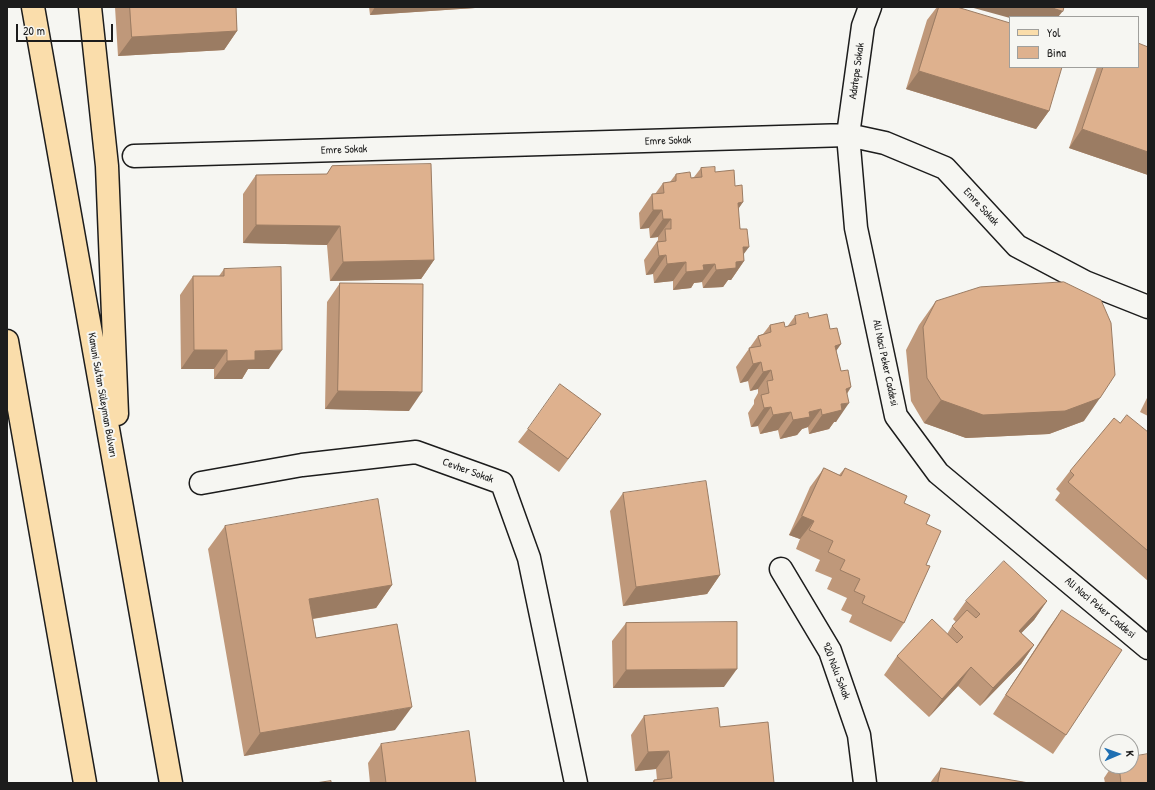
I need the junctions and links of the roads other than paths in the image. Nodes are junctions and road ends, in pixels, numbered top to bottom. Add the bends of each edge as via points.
1 (33, 7) edge
2 (90, 7) edge
3 (870, 7) edge
4 (848, 135) junction
5 (134, 156) dead end
6 (1148, 307) edge
7 (7, 341) edge
8 (7, 415) edge
9 (201, 483) dead end
10 (120, 497) junction
11 (35, 502) junction
12 (781, 569) dead end
13 (1148, 648) edge
14 (85, 783) edge
15 (171, 783) edge
16 (576, 783) edge
17 (865, 783) edge

1 - 10 main road, Kanuni Sultan Süleyman Bulvarı
2 - 10 main road via 107,166
3 - 4 street, Adatepe Sokak via 863,26
4 - 5 street, Emre Sokak
4 - 6 street, Emre Sokak via 885,144 945,168 1017,246 1085,282
4 - 13 street, Ali Naci Peker Caddesi via 856,228 896,416 938,473
7 - 11 main road
8 - 11 main road
9 - 16 street, Cevher Sokak via 302,465 416,452 502,483 529,558
10 - 15 main road, Kanuni Sultan Süleyman Bulvarı
11 - 14 main road
12 - 17 street, 920 Nolu Sokak via 830,651 860,735

